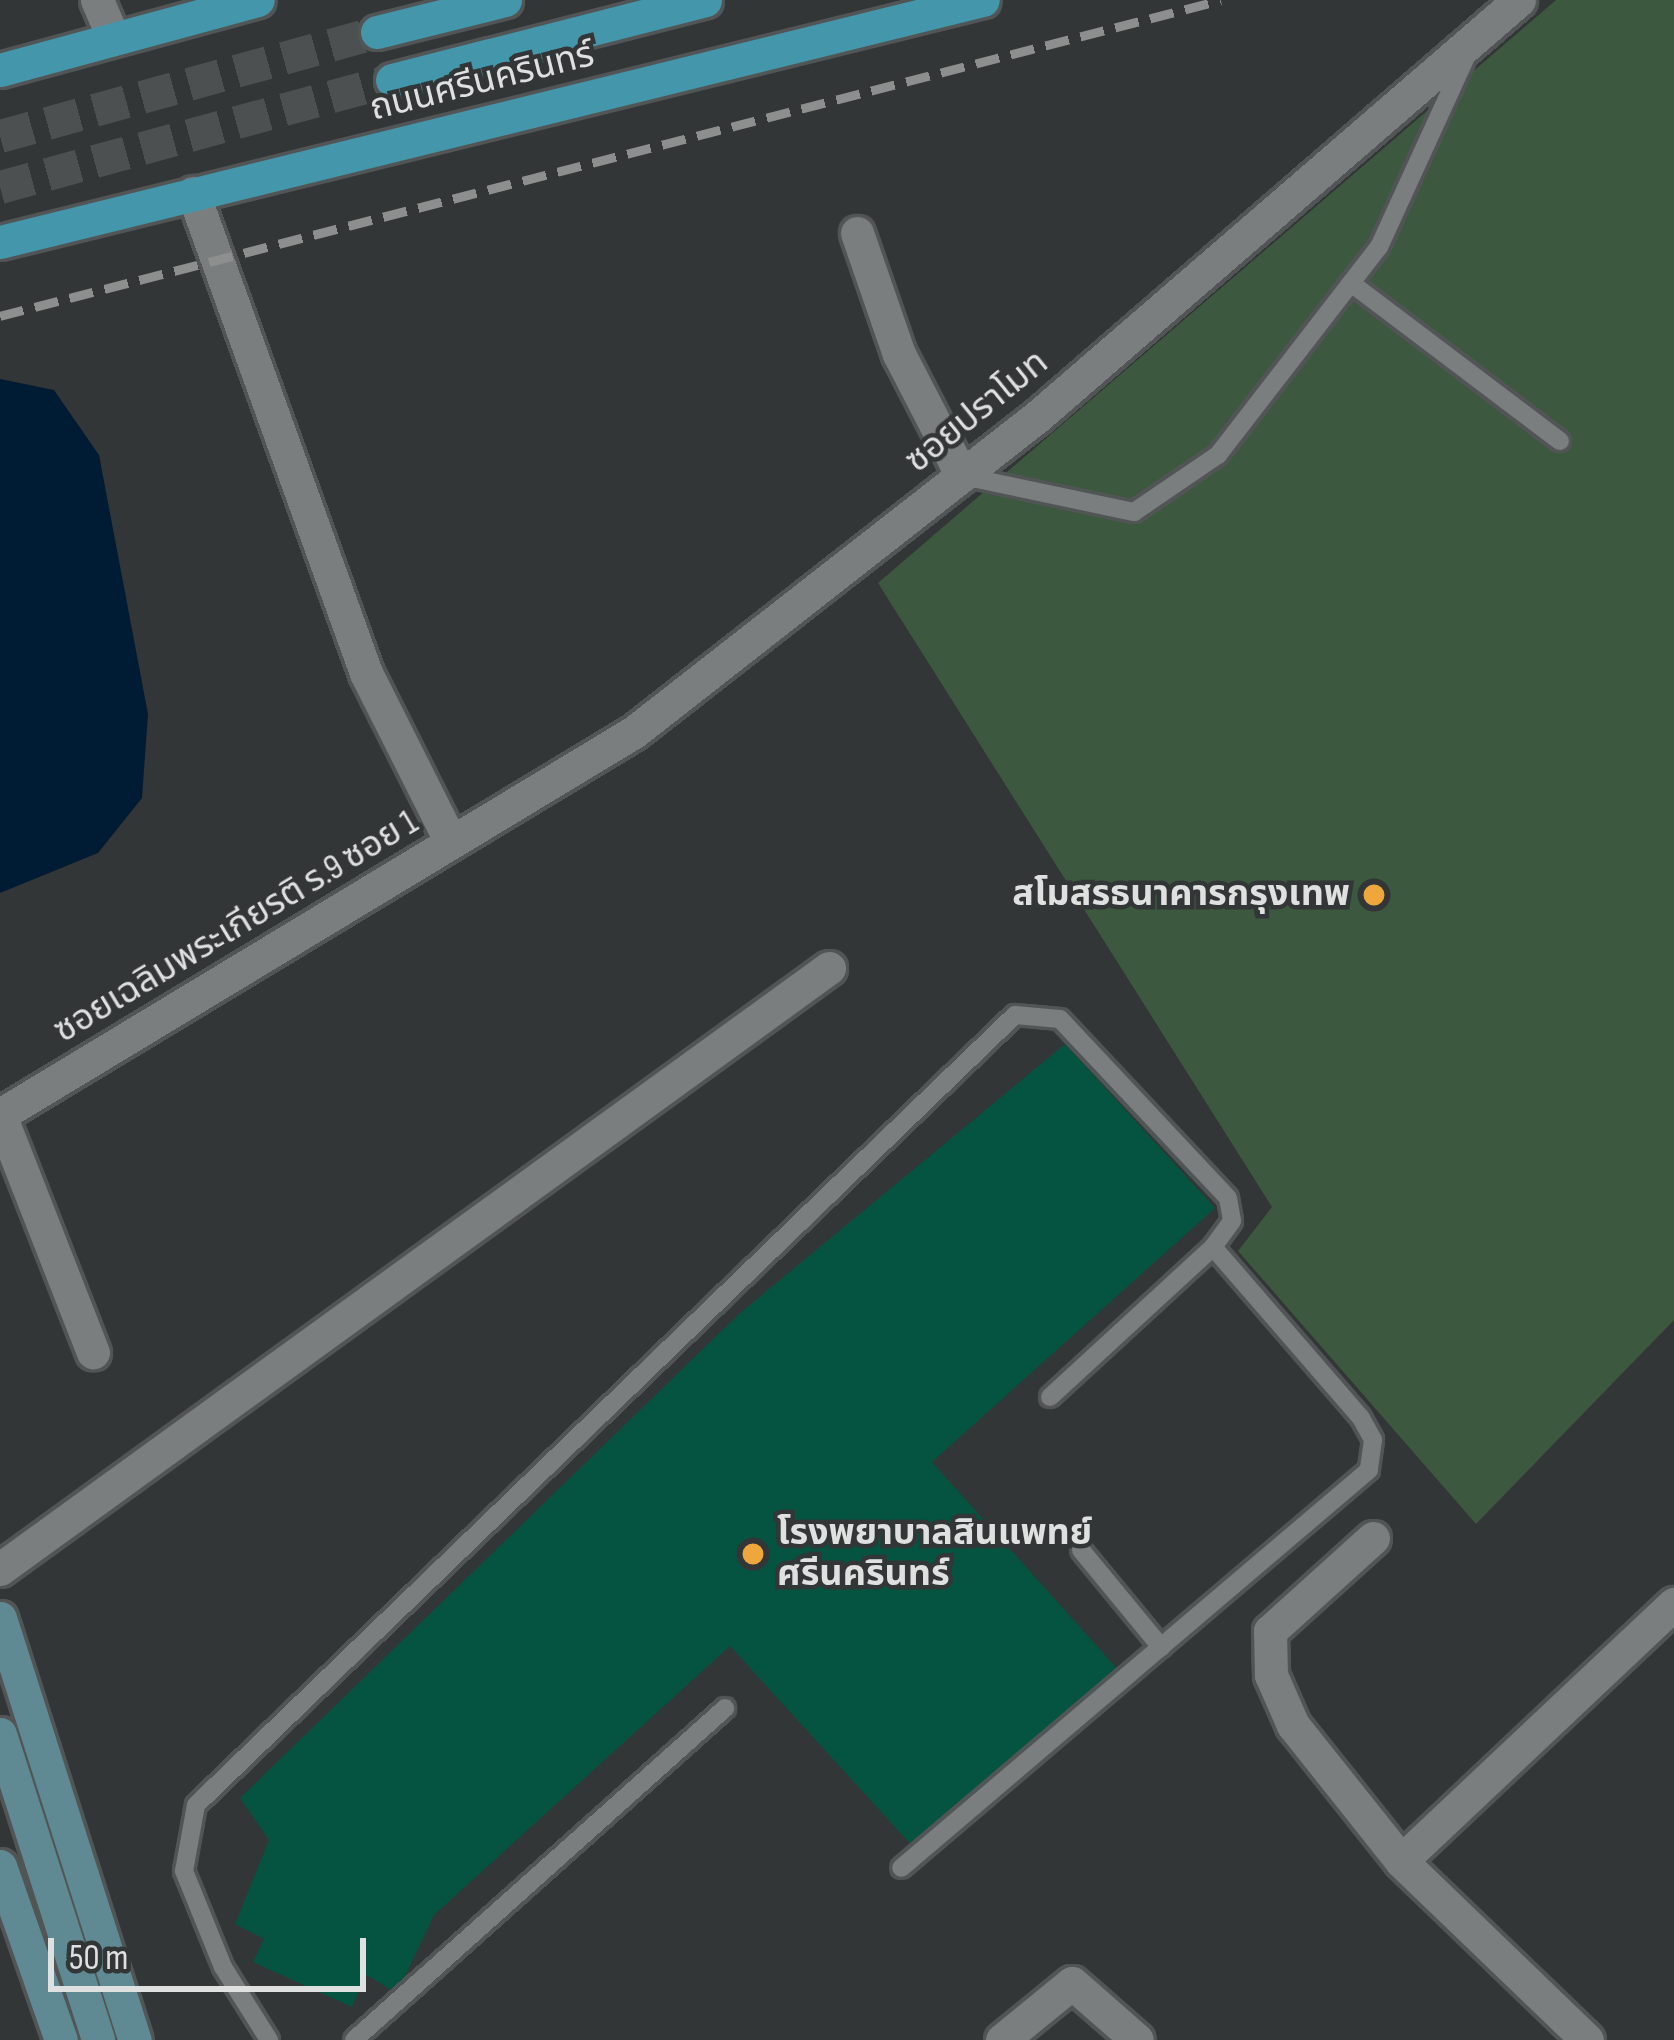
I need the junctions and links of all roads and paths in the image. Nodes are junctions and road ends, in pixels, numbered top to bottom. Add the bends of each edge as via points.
1 (97, 0) edge
2 (258, 0) edge
3 (505, 0) edge
4 (705, 0) edge
5 (982, 0) edge
6 (1520, 0) edge
7 (377, 32) tunnel mouth
8 (113, 37) junction
9 (1475, 38) junction
10 (2, 70) edge
11 (392, 80) tunnel mouth
12 (193, 193) junction
13 (0, 218) edge
14 (64, 225) junction
15 (857, 233) dead end
16 (0, 242) edge
17 (1351, 283) junction
18 (1560, 441) dead end
19 (962, 476) junction
20 (452, 842) junction
21 (829, 968) dead end
22 (0, 1115) edge
23 (1214, 1247) junction
24 (93, 1352) dead end
25 (1050, 1397) dead end
26 (1373, 1538) dead end
27 (1082, 1550) dead end
28 (0, 1568) edge
29 (1674, 1604) edge
30 (0, 1618) edge
31 (1161, 1647) junction
32 (725, 1708) dead end
33 (0, 1734) edge
34 (1401, 1861) junction
35 (0, 1866) edge
36 (901, 1868) dead end
37 (6, 1908) edge
38 (61, 2040) edge
39 (98, 2040) edge
40 (135, 2040) edge
41 (269, 2040) edge
42 (354, 2040) edge
43 (1002, 2040) edge
44 (1137, 2040) edge
45 (1587, 2040) edge

1 - 8 street
2 - 8 main road
3 - 7 main road, ถนนศรีนครินทร์
4 - 11 main road, ถนนศรีนครินทร์
5 - 12 main road, ถนนศรีนครินทร์
6 - 9 street, ซอยปราโมท
8 - 10 main road
9 - 17 lane via 1379,247
9 - 19 street, ซอยปราโมท
12 - 14 main road, ถนนศรีนครินทร์
12 - 20 street via 366,673
13 - 14 main road
14 - 16 main road, ถนนศรีนครินทร์
15 - 19 street via 884,320
17 - 18 lane
17 - 19 lane via 1217,455 1134,512
19 - 20 street, ซอยปราโมท via 634,732
20 - 22 street, ซอยเฉลิมพระเกียรติ ร.9 ซอย 1
21 - 28 street
22 - 24 street
23 - 25 lane
23 - 31 lane via 1373,1440 1369,1470
23 - 41 lane via 1232,1222 1228,1198 1060,1019 1015,1016 196,1805 184,1871 223,1967
26 - 34 street via 1270,1631 1271,1675 1293,1725
27 - 31 lane
29 - 34 street
30 - 40 main road
31 - 36 lane
32 - 42 lane
33 - 39 main road
34 - 45 street
35 - 37 main road
37 - 38 main road
43 - 44 street via 1072,1983

